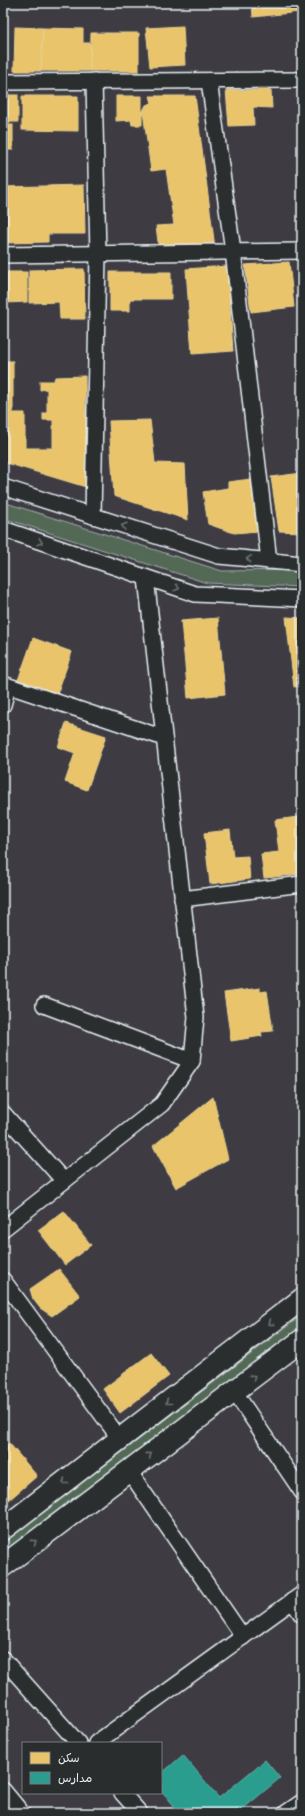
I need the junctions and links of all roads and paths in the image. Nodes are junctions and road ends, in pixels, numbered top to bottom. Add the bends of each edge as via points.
1 (302, 80) edge
2 (94, 81) junction
3 (209, 81) junction
4 (3, 82) edge
5 (233, 251) junction
6 (302, 251) edge
7 (98, 254) junction
8 (3, 255) edge
9 (3, 487) edge
10 (93, 516) junction
11 (3, 530) edge
12 (269, 561) junction
13 (302, 564) edge
14 (146, 578) junction
15 (302, 600) edge
16 (5, 685) edge
17 (3, 705) edge
18 (164, 738) junction
19 (302, 884) edge
20 (182, 899) junction
21 (44, 1005) dead end
22 (192, 1061) junction
23 (3, 1114) edge
24 (64, 1181) junction
25 (3, 1229) edge
26 (3, 1280) edge
27 (302, 1299) edge
28 (302, 1340) edge
29 (234, 1391) junction
30 (120, 1439) junction
31 (129, 1471) junction
32 (302, 1492) edge
33 (3, 1529) edge
34 (3, 1566) edge
35 (297, 1598) edge
36 (302, 1615) edge
37 (243, 1637) junction
38 (3, 1659) edge
39 (77, 1742) edge
40 (97, 1742) edge
41 (3, 1790) edge
42 (302, 1802) edge
43 (22, 1813) edge
44 (286, 1813) edge

1 - 3 street
2 - 3 street
2 - 4 street
2 - 7 street
3 - 5 street
5 - 6 street
5 - 7 street
5 - 12 street
7 - 8 street
7 - 10 street
9 - 10 street
12 -> 10 street via 219,556
11 -> 14 street
12 - 13 street
14 -> 15 street via 195,594
14 - 18 street
16 - 17 street
16 - 18 street
18 - 20 street
19 - 20 street
20 - 22 street via 196,1017
21 - 22 street
22 - 24 street via 162,1104
23 - 24 street
24 - 25 street
26 - 30 street
27 -> 30 main road
29 -> 28 main road
31 -> 29 main road
29 - 32 street
30 -> 33 main road
34 -> 31 main road
31 - 37 street
35 - 36 street
35 - 37 street
37 - 40 street
38 - 39 street
41 - 43 street
42 - 44 street

